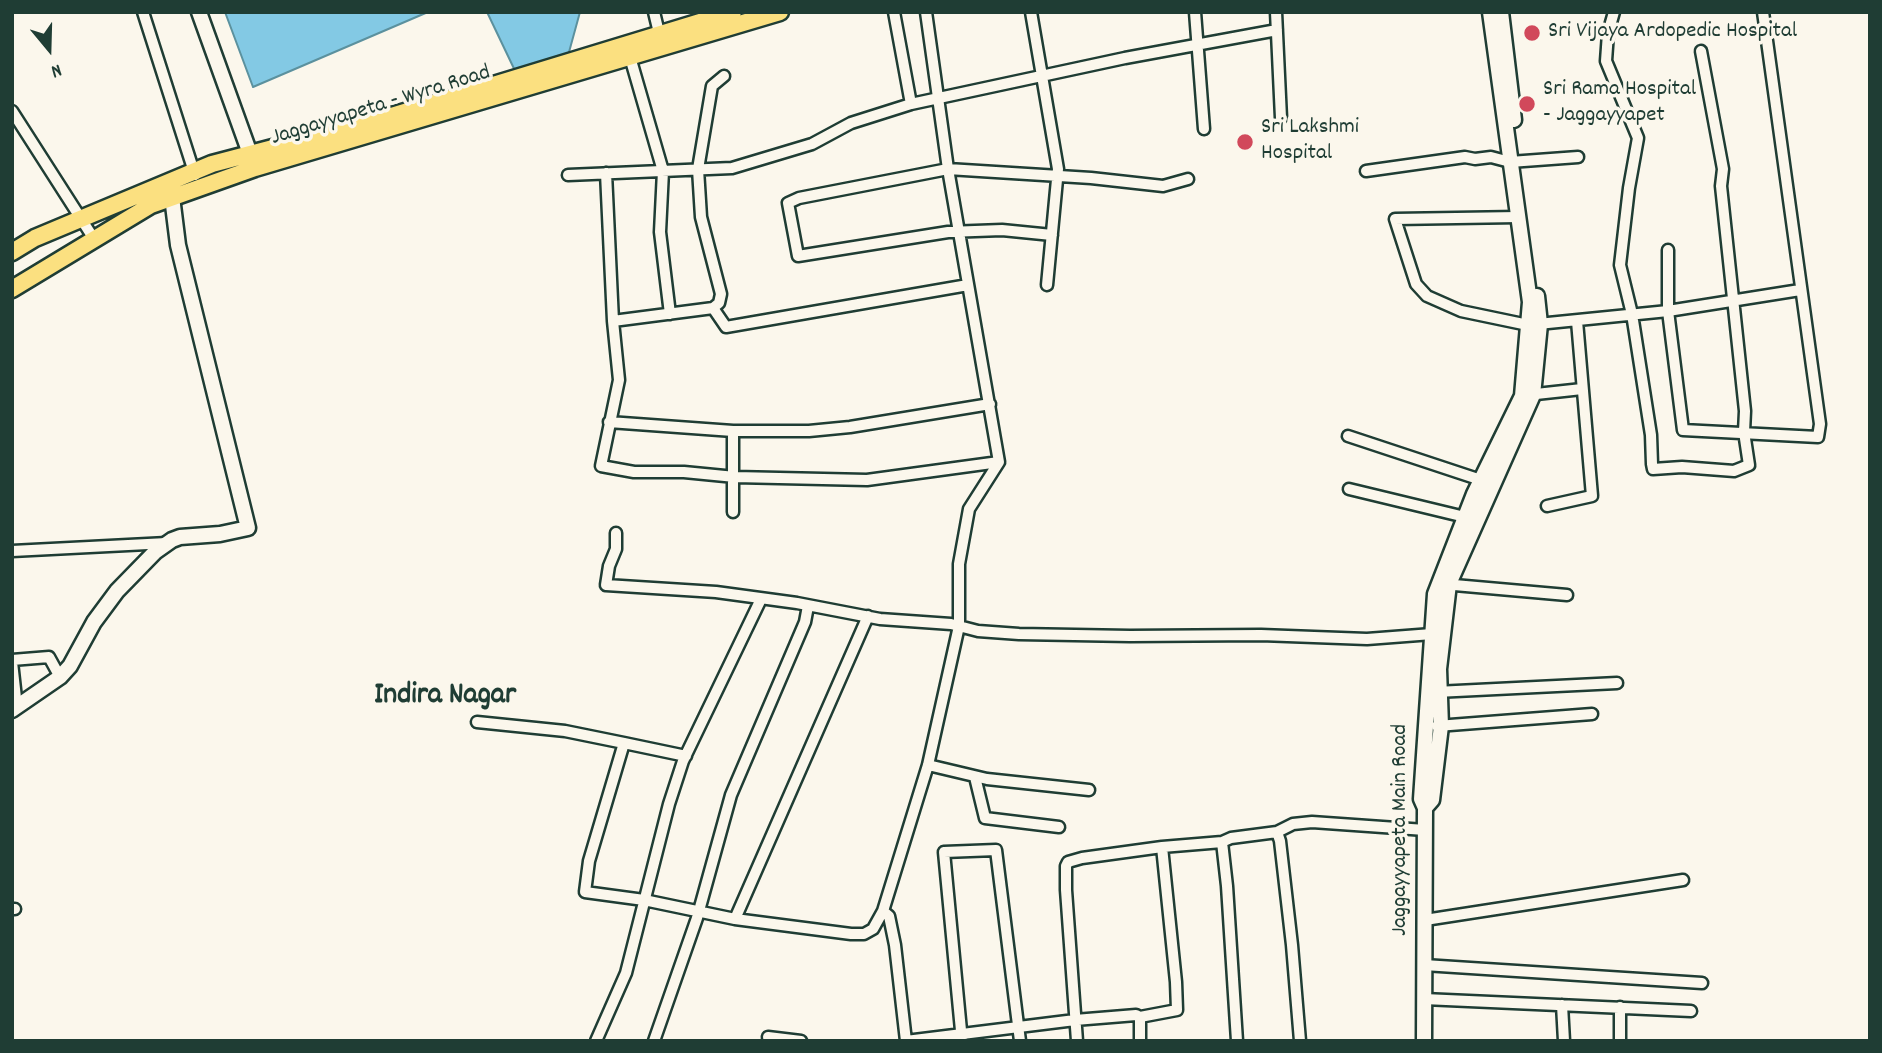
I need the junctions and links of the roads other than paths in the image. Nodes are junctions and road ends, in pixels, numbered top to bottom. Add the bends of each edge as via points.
1 (143, 12) edge
2 (199, 12) edge
3 (654, 12) edge
4 (733, 12) edge
5 (780, 12) edge
6 (894, 12) edge
7 (926, 12) edge
8 (1031, 12) edge
9 (1195, 12) edge
10 (1276, 12) edge
11 (1490, 12) edge
12 (1501, 12) edge
13 (1615, 12) edge
14 (1763, 12) edge
15 (1277, 30) junction
16 (661, 41) junction
17 (1198, 45) junction
18 (1701, 51) dead end
19 (630, 57) junction
20 (1042, 75) junction
21 (723, 76) dead end
22 (940, 97) junction
23 (911, 104) junction
24 (12, 111) edge
25 (1281, 118) dead end
26 (1203, 129) dead end
27 (1578, 157) dead end
28 (252, 161) junction
29 (1515, 161) junction
30 (698, 169) junction
31 (948, 169) junction
32 (663, 171) junction
33 (1366, 171) dead end
34 (606, 173) junction
35 (568, 174) dead end
36 (1058, 177) junction
37 (1188, 179) dead end
38 (196, 180) junction
39 (172, 197) junction
40 (1518, 217) junction
41 (81, 219) junction
42 (959, 232) junction
43 (1052, 235) junction
44 (94, 239) junction
45 (1668, 250) dead end
46 (12, 252) edge
47 (968, 285) junction
48 (1046, 285) dead end
49 (12, 289) edge
50 (1800, 290) junction
51 (1734, 300) junction
52 (713, 308) junction
53 (1668, 311) junction
54 (670, 314) junction
55 (1632, 314) junction
56 (613, 321) junction
57 (1577, 321) junction
58 (1534, 324) junction
59 (1582, 388) junction
60 (1528, 395) junction
61 (990, 404) junction
62 (609, 422) junction
63 (733, 430) junction
64 (1744, 432) junction
65 (1348, 436) dead end
66 (999, 462) junction
67 (735, 477) junction
68 (1481, 480) junction
69 (1349, 489) dead end
70 (1547, 506) dead end
71 (733, 512) dead end
72 (1465, 517) junction
73 (616, 533) dead end
74 (168, 542) junction
75 (12, 551) edge
76 (1444, 584) junction
77 (1567, 595) dead end
78 (761, 599) junction
79 (808, 606) junction
80 (868, 617) junction
81 (959, 626) junction
82 (1432, 634) junction
83 (12, 661) edge
84 (60, 677) junction
85 (1617, 683) dead end
86 (1434, 692) junction
87 (15, 708) edge
88 (1592, 714) dead end
89 (477, 722) dead end
90 (1433, 727) junction
91 (624, 743) junction
92 (686, 756) junction
93 (928, 765) junction
94 (975, 777) junction
95 (1090, 790) dead end
96 (1059, 827) dead end
97 (1425, 830) junction
98 (1277, 832) junction
99 (1222, 842) junction
100 (1162, 847) junction
101 (1683, 880) dead end
102 (644, 900) junction
103 (699, 910) junction
104 (883, 911) junction
105 (735, 919) junction
106 (1425, 920) junction
107 (1424, 965) junction
108 (1702, 983) dead end
109 (1424, 999) junction
110 (1562, 1005) junction
111 (1620, 1007) junction
112 (1691, 1011) dead end
113 (1140, 1017) junction
114 (1075, 1020) junction
115 (1018, 1027) junction
116 (768, 1037) dead end
117 (962, 1037) edge
118 (596, 1041) edge
119 (654, 1041) edge
120 (801, 1041) edge
121 (906, 1041) edge
122 (1020, 1041) edge
123 (1077, 1041) edge
124 (1140, 1041) edge
125 (1237, 1041) edge
126 (1300, 1041) edge
127 (1424, 1041) edge
128 (1564, 1041) edge
129 (1620, 1041) edge

1 - 38 street
2 - 28 main road
3 - 16 street
4 - 16 main road
5 - 16 main road, Jaggayyapeta - Wyra Road
6 - 23 street
7 - 22 street
8 - 20 street
9 - 17 street
10 - 15 street
11 - 29 main road
12 - 29 main road
13 - 55 street via 1606,61 1638,138 1620,255
14 - 50 street
15 - 17 street
15 - 25 street
16 - 19 main road, Jaggayyapeta - Wyra Road
16 - 28 main road via 372,122
17 - 20 street
17 - 26 street
18 - 51 street via 1723,169
19 - 28 main road, Jaggayyapeta - Wyra Road
19 - 32 street
20 - 22 street
20 - 36 street
21 - 30 street via 712,86
22 - 23 street
22 - 31 street
23 - 30 street via 851,123 790,151 732,168
24 - 41 street
27 - 29 street
28 - 38 main road, Jaggayyapeta - Wyra Road
29 - 33 street via 1465,157
29 - 40 main road
29 - 58 main road
30 - 32 street
30 - 52 street via 701,217 721,294
31 - 36 street
31 - 42 street
31 - 42 street via 788,203 798,256
32 - 34 street
32 - 54 street via 660,232
34 - 35 street
34 - 56 street
36 - 37 street via 1163,186
36 - 43 street
38 - 39 main road, Jaggayyapeta - Wyra Road
38 - 41 main road
39 - 44 main road, Jaggayyapeta - Wyra Road
39 - 74 main road via 178,245 248,525 246,530
40 - 58 main road
40 - 58 street via 1395,219 1416,284 1427,296 1461,311
41 - 44 street
41 - 46 main road
42 - 43 street
42 - 47 street
43 - 48 street
44 - 49 main road, Jaggayyapeta - Wyra Road
45 - 53 street
47 - 52 street via 726,327
47 - 61 street
50 - 51 street
50 - 64 street via 1820,424 1818,437
51 - 53 street
51 - 64 street
52 - 54 street
53 - 55 street
53 - 64 street via 1682,430
54 - 56 street
55 - 57 street
55 - 64 street via 1653,469 1734,471 1749,465
56 - 62 street via 619,380
57 - 58 street
57 - 59 street
58 - 60 main road
59 - 60 street
59 - 70 street via 1592,496
60 - 68 main road, Jaggayyapeta Main Road
60 - 76 main road
61 - 63 street via 850,427
61 - 66 street
62 - 63 street
62 - 67 street via 601,466
63 - 67 street
65 - 68 street
66 - 67 street via 867,480
66 - 81 street via 969,509 960,564
67 - 71 street
68 - 72 main road, Jaggayyapeta Main Road
69 - 72 street
72 - 76 main road, Jaggayyapeta Main Road
73 - 78 street via 606,585
74 - 75 street
74 - 84 main road via 117,591
76 - 77 street
76 - 82 main road, Jaggayyapeta Main Road via 1435,594
76 - 86 main road
78 - 79 street
78 - 92 street
79 - 80 street
79 - 103 street via 731,795
80 - 81 street
80 - 105 street
81 - 82 street via 1019,634 1130,636 1367,639
81 - 93 street
82 - 86 main road, Jaggayyapeta Main Road
83 - 84 street via 49,657
83 - 87 street
84 - 87 main road
85 - 86 street
86 - 90 main road, Jaggayyapeta Main Road
88 - 90 street
89 - 91 street via 565,731
90 - 97 main road, Jaggayyapeta Main Road via 1432,800 1425,808
91 - 92 street
91 - 102 street via 589,861 585,892
92 - 102 street
93 - 94 street
93 - 104 street
94 - 95 street
94 - 96 street via 985,818
97 - 98 street via 1312,822
97 - 106 main road, Jaggayyapeta Main Road
98 - 99 street
98 - 126 street
99 - 100 street
99 - 125 street
100 - 113 street via 1178,1007 1171,1013
100 - 114 street via 1083,858 1066,866
101 - 106 street
102 - 103 street
102 - 118 street via 626,973
103 - 105 street
103 - 119 street
104 - 105 street via 873,929 864,934
104 - 121 street via 889,916 895,945
106 - 107 main road, Jaggayyapeta Main Road
107 - 108 street
107 - 109 main road, Jaggayyapeta Main Road
109 - 110 street
109 - 127 main road, Jaggayyapeta Main Road
110 - 111 street
110 - 128 street
111 - 112 street
111 - 129 street
113 - 114 street
113 - 124 street
114 - 115 street
114 - 123 street
115 - 117 street
115 - 117 street via 996,850 944,852
115 - 122 street
116 - 120 street
117 - 121 street

